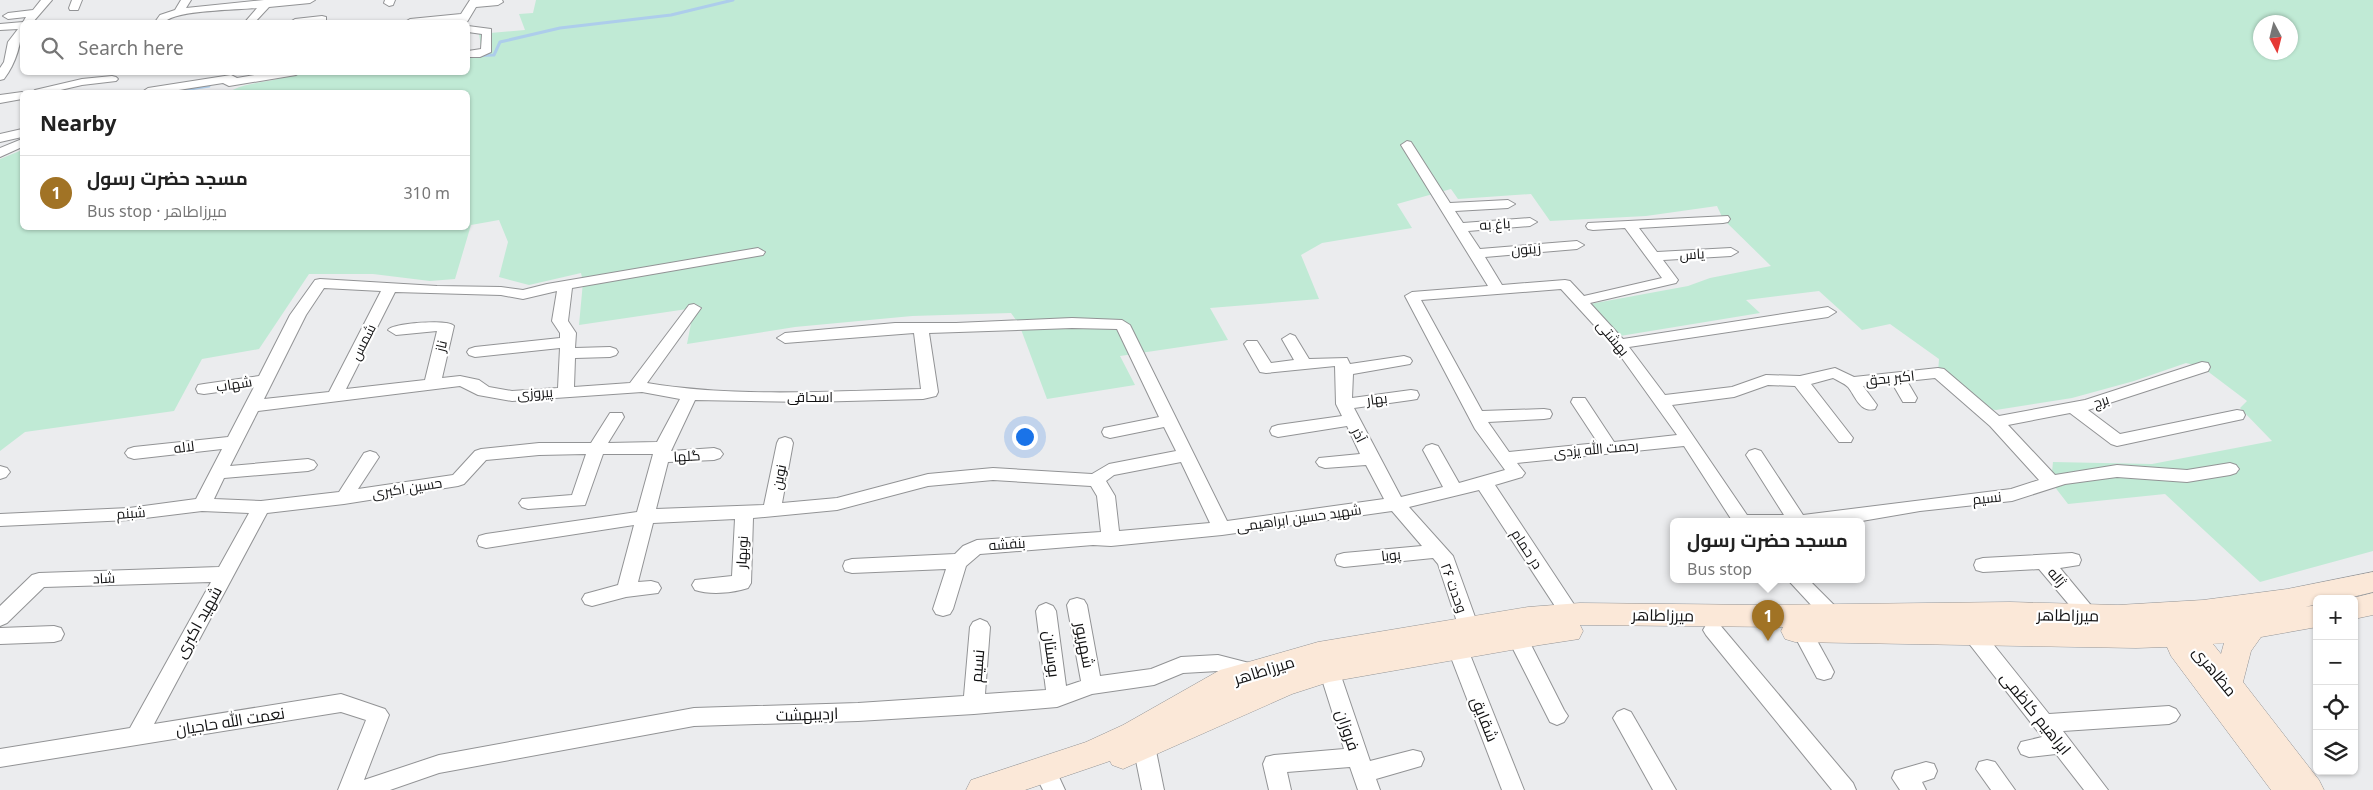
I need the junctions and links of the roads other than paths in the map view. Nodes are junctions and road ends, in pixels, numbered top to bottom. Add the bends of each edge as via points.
1 (58, 0) edge
2 (186, 0) edge
3 (310, 0) edge
4 (46, 1) edge
5 (268, 2) edge
6 (474, 2) edge
7 (498, 2) dead end
8 (178, 12) junction
9 (36, 13) junction
10 (8, 16) dead end
11 (322, 19) dead end
12 (30, 20) edge
13 (162, 20) edge
14 (253, 20) edge
15 (313, 20) edge
16 (464, 20) edge
17 (20, 25) edge
18 (0, 27) edge
19 (470, 29) edge
20 (18, 42) edge
21 (0, 44) edge
22 (470, 54) edge
23 (274, 75) edge
24 (0, 77) edge
25 (230, 81) edge
26 (48, 90) edge
27 (103, 90) edge
28 (163, 90) edge
29 (210, 90) edge
30 (20, 96) edge
31 (0, 99) edge
32 (20, 133) edge
33 (0, 138) edge
34 (20, 144) edge
35 (1407, 145) dead end
36 (0, 153) edge
37 (1508, 204) dead end
38 (1447, 207) junction
39 (1723, 219) dead end
40 (1530, 222) dead end
41 (1629, 224) junction
42 (1593, 226) dead end
43 (1460, 227) junction
44 (1577, 245) dead end
45 (758, 252) dead end
46 (1731, 252) dead end
47 (1476, 254) junction
48 (1653, 256) junction
49 (565, 285) junction
50 (390, 288) junction
51 (1498, 290) junction
52 (1580, 301) junction
53 (694, 308) dead end
54 (1828, 312) dead end
55 (921, 328) junction
56 (396, 330) dead end
57 (785, 338) dead end
58 (1290, 339) dead end
59 (1252, 344) dead end
60 (1619, 344) junction
61 (567, 348) junction
62 (475, 352) dead end
63 (610, 352) dead end
64 (1404, 361) dead end
65 (1305, 365) junction
66 (1343, 366) junction
67 (2202, 367) dead end
68 (1896, 377) junction
69 (265, 380) junction
70 (1800, 380) junction
71 (1852, 382) junction
72 (432, 385) junction
73 (635, 387) junction
74 (204, 389) dead end
75 (566, 391) junction
76 (336, 395) junction
77 (690, 395) junction
78 (1411, 396) dead end
79 (1909, 398) dead end
80 (1579, 402) dead end
81 (1661, 402) junction
82 (1344, 404) junction
83 (1869, 405) dead end
84 (252, 406) junction
85 (2074, 408) junction
86 (1544, 414) dead end
87 (2237, 416) dead end
88 (616, 417) dead end
89 (1477, 417) junction
90 (1352, 420) junction
91 (1168, 421) junction
92 (1996, 422) junction
93 (1278, 431) dead end
94 (1110, 432) dead end
95 (1845, 438) dead end
96 (1689, 440) junction
97 (234, 442) junction
98 (785, 443) dead end
99 (1610, 448) junction
100 (596, 449) junction
101 (1432, 450) dead end
102 (662, 452) junction
103 (134, 453) dead end
104 (714, 454) dead end
105 (1185, 455) junction
106 (1755, 455) dead end
107 (370, 457) dead end
108 (1504, 458) junction
109 (1371, 459) junction
110 (1325, 462) dead end
111 (308, 465) dead end
112 (2230, 470) dead end
113 (218, 473) junction
114 (1096, 480) junction
115 (2051, 482) junction
116 (1484, 483) junction
117 (1454, 491) junction
118 (344, 498) junction
119 (528, 503) dead end
120 (1396, 504) junction
121 (202, 505) junction
122 (261, 507) junction
123 (772, 511) junction
124 (744, 512) junction
125 (644, 517) junction
126 (1740, 518) edge
127 (1795, 518) edge
128 (1843, 518) edge
129 (0, 520) edge
130 (1222, 528) junction
131 (1111, 539) junction
132 (486, 541) dead end
133 (1438, 551) junction
134 (1344, 560) dead end
135 (2072, 560) dead end
136 (959, 561) junction
137 (2044, 562) junction
138 (1983, 565) dead end
139 (852, 566) dead end
140 (224, 574) junction
141 (2373, 582) edge
142 (1800, 583) edge
143 (702, 585) dead end
144 (651, 588) dead end
145 (626, 590) junction
146 (592, 599) dead end
147 (2373, 604) edge
148 (1077, 605) dead end
149 (2358, 607) edge
150 (943, 609) dead end
151 (1046, 611) dead end
152 (1570, 615) junction
153 (1832, 615) junction
154 (2089, 615) junction
155 (2313, 617) edge
156 (0, 623) edge
157 (2174, 624) junction
158 (980, 628) dead end
159 (2251, 628) junction
160 (1712, 630) junction
161 (1802, 631) junction
162 (54, 634) dead end
163 (1974, 635) junction
164 (2136, 636) junction
165 (1517, 637) junction
166 (1463, 638) junction
167 (2196, 668) junction
168 (1328, 670) junction
169 (1824, 672) dead end
170 (1262, 681) junction
171 (2226, 684) junction
172 (1092, 686) junction
173 (1057, 698) junction
174 (1223, 698) junction
175 (974, 705) junction
176 (2169, 714) dead end
177 (1557, 716) dead end
178 (1624, 718) dead end
179 (2044, 723) junction
180 (136, 737) junction
181 (2061, 744) junction
182 (1144, 746) junction
183 (2029, 748) dead end
184 (0, 758) edge
185 (1413, 759) dead end
186 (1987, 768) dead end
187 (1926, 772) dead end
188 (1363, 773) edge
189 (1046, 788) edge
190 (348, 790) edge
191 (362, 790) edge
192 (982, 790) edge
193 (1152, 790) edge
194 (1280, 790) edge
195 (1513, 790) edge
196 (1665, 790) edge
197 (1845, 790) edge
198 (1914, 790) edge
199 (2004, 790) edge
200 (2097, 790) edge
201 (2290, 790) edge
202 (2308, 790) edge

1 - 4 street
2 - 8 street
3 - 5 street
4 - 9 street
5 - 8 street
5 - 14 street
6 - 7 street
6 - 16 street
8 - 13 street
9 - 10 street
9 - 12 street
11 - 15 street
17 - 18 street
19 - 22 street via 487,30 487,50
20 - 21 street
20 - 24 street
23 - 25 street
25 - 28 street
25 - 29 street
26 - 27 street via 112,79
30 - 31 street
32 - 33 street
34 - 36 street
35 - 38 street
37 - 38 street
38 - 43 street
39 - 41 street
40 - 43 street, باغ به
41 - 42 street
41 - 48 street
43 - 47 street
44 - 47 street, زيتون
45 - 49 street
46 - 48 street, یاس
47 - 51 street
48 - 52 street via 1671,280
49 - 50 street via 523,295
49 - 61 street via 560,321 568,333
50 - 69 street via 320,283 298,315
50 - 76 street, شمس
51 - 52 street, بهشتی via 1565,284
51 - 89 street, بهشتی via 1412,296
52 - 60 street, بهشتی
53 - 73 street
54 - 60 street
55 - 57 street
55 - 77 street, اسحاقی via 930,392 810,397
55 - 91 street via 1072,323 1122,325
56 - 72 street, ناز via 446,326
58 - 65 street
59 - 65 street via 1266,368
60 - 81 street, بهشتی
61 - 62 street
61 - 63 street
61 - 75 street
64 - 66 street
65 - 66 street
66 - 82 street, آذر
67 - 85 street, برج
68 - 71 street, اکبر بحق
68 - 79 street
68 - 92 street, اکبر بحق via 1938,373
69 - 74 street, شهاب
69 - 84 street
70 - 71 street, اکبر بحق via 1835,373
70 - 81 street, اکبر بحق via 1766,380 1734,392
70 - 95 street
71 - 83 street
72 - 75 street, پیروزی via 460,380 484,391 512,396
72 - 76 street, پیروزی
73 - 75 street, پیروزی
73 - 77 street, پیروزی
76 - 84 street, پیروزی
77 - 102 street
78 - 82 street, بهار
80 - 99 street
81 - 96 street, بهشتی
82 - 90 street, آذر
84 - 97 street
85 - 87 street via 2117,440
85 - 92 street, برج
86 - 89 street
88 - 100 street
89 - 108 street
90 - 93 street
90 - 109 street, آذر
91 - 94 street
91 - 105 street
92 - 115 street, اکبر بحق
96 - 99 street, رحمت الله یزدی
96 - 126 street, بهشتی
97 - 103 street, لاله
97 - 113 street
98 - 123 street, نوین
99 - 108 street, رحمت الله یزدی
100 - 102 street, حسین اکبری
100 - 118 street, حسین اکبری via 539,449 481,456 458,480
100 - 119 street via 579,501
101 - 117 street
102 - 104 street, گلها
102 - 125 street
105 - 114 street via 1109,470
105 - 130 street
106 - 127 street
107 - 118 street
108 - 116 street, شهید حسین ابراهیمی via 1516,474
109 - 110 street
109 - 120 street, آذر
111 - 113 street
112 - 115 street, نسیم via 2187,476 2116,471
113 - 121 street
114 - 123 street via 993,474 928,480 837,504
114 - 131 street via 1106,496
115 - 128 street, نسیم via 2012,495
116 - 117 street, شهید حسین ابراهیمی
116 - 152 street, در حمام
117 - 120 street, شهید حسین ابراهیمی
118 - 122 street, حسین اکبری
120 - 130 street, شهید حسین ابراهیمی
120 - 133 street, وحدت ۲۶
121 - 122 street, شبنم
121 - 129 street, شبنم via 129,514
122 - 140 street, شهید اکبری
123 - 124 street
124 - 125 street
124 - 143 street, نوبهار via 741,583
125 - 132 street
125 - 145 street
130 - 131 street, شهید حسین ابراهیمی
131 - 136 street, بنفشه via 977,547 969,549
133 - 134 street, پویا
133 - 166 street, وحدت ۲۶ via 1446,561
135 - 137 street, ژاله
136 - 139 street
136 - 150 street
137 - 138 street, ژاله
137 - 154 street, ژاله
140 - 156 street, شاد via 39,580
140 - 180 street, شهید اکبری
141 - 157 main road, میرزاطاهر via 2287,600 2203,611
142 - 153 street
144 - 145 street
145 - 146 street
147 - 149 main road
148 - 172 street, شهریور
151 - 173 street, بوستان
152 - 153 main road, میرزاطاهر
152 - 166 main road, میرزاطاهر via 1528,618
153 - 154 main road, میرزاطاهر
154 - 157 main road, میرزاطاهر
155 - 159 main road, میرزاطاهر
156 - 162 street
157 - 159 main road, میرزاطاهر via 2224,632
157 - 164 main road, میرزاطاهر
157 - 167 main road, مظاهری via 2181,648
157 - 171 main road, مظاهری via 2200,649
158 - 175 street, نسیم
159 - 171 main road via 2237,648
160 - 161 main road, میرزاطاهر
160 - 165 main road, میرزاطاهر via 1588,630
160 - 197 street
161 - 163 main road, میرزاطاهر
161 - 169 street
163 - 164 main road, میرزاطاهر
163 - 179 street, ابراهیم کاظمی
164 - 167 main road
165 - 166 main road, میرزاطاهر
165 - 177 street
166 - 168 main road, میرزاطاهر
166 - 170 main road, میرزاطاهر via 1318,654
166 - 195 street, شقایق
167 - 201 main road, مظاهری
168 - 170 main road, میرزاطاهر
168 - 188 street, فروزان
170 - 172 street, اردیبهشت via 1218,663 1181,665 1154,676
170 - 174 main road, میرزاطاهر
171 - 202 main road, مظاهری
172 - 173 street, اردیبهشت
173 - 175 street, اردیبهشت
174 - 182 main road, میرزاطاهر
174 - 192 main road, میرزاطاهر via 1095,753
175 - 191 street, اردیبهشت via 694,717 439,764
176 - 179 street
178 - 196 street
179 - 181 street, ابراهیم کاظمی
180 - 184 street, نعمت الله حاجیان
180 - 190 street, نعمت الله حاجیان via 340,703 378,715
181 - 183 street
181 - 200 street, ابراهیم کاظمی
182 - 189 main road, میرزاطاهر
182 - 193 street
185 - 188 street
186 - 199 street
187 - 198 street via 1903,778
188 - 194 street via 1274,764

